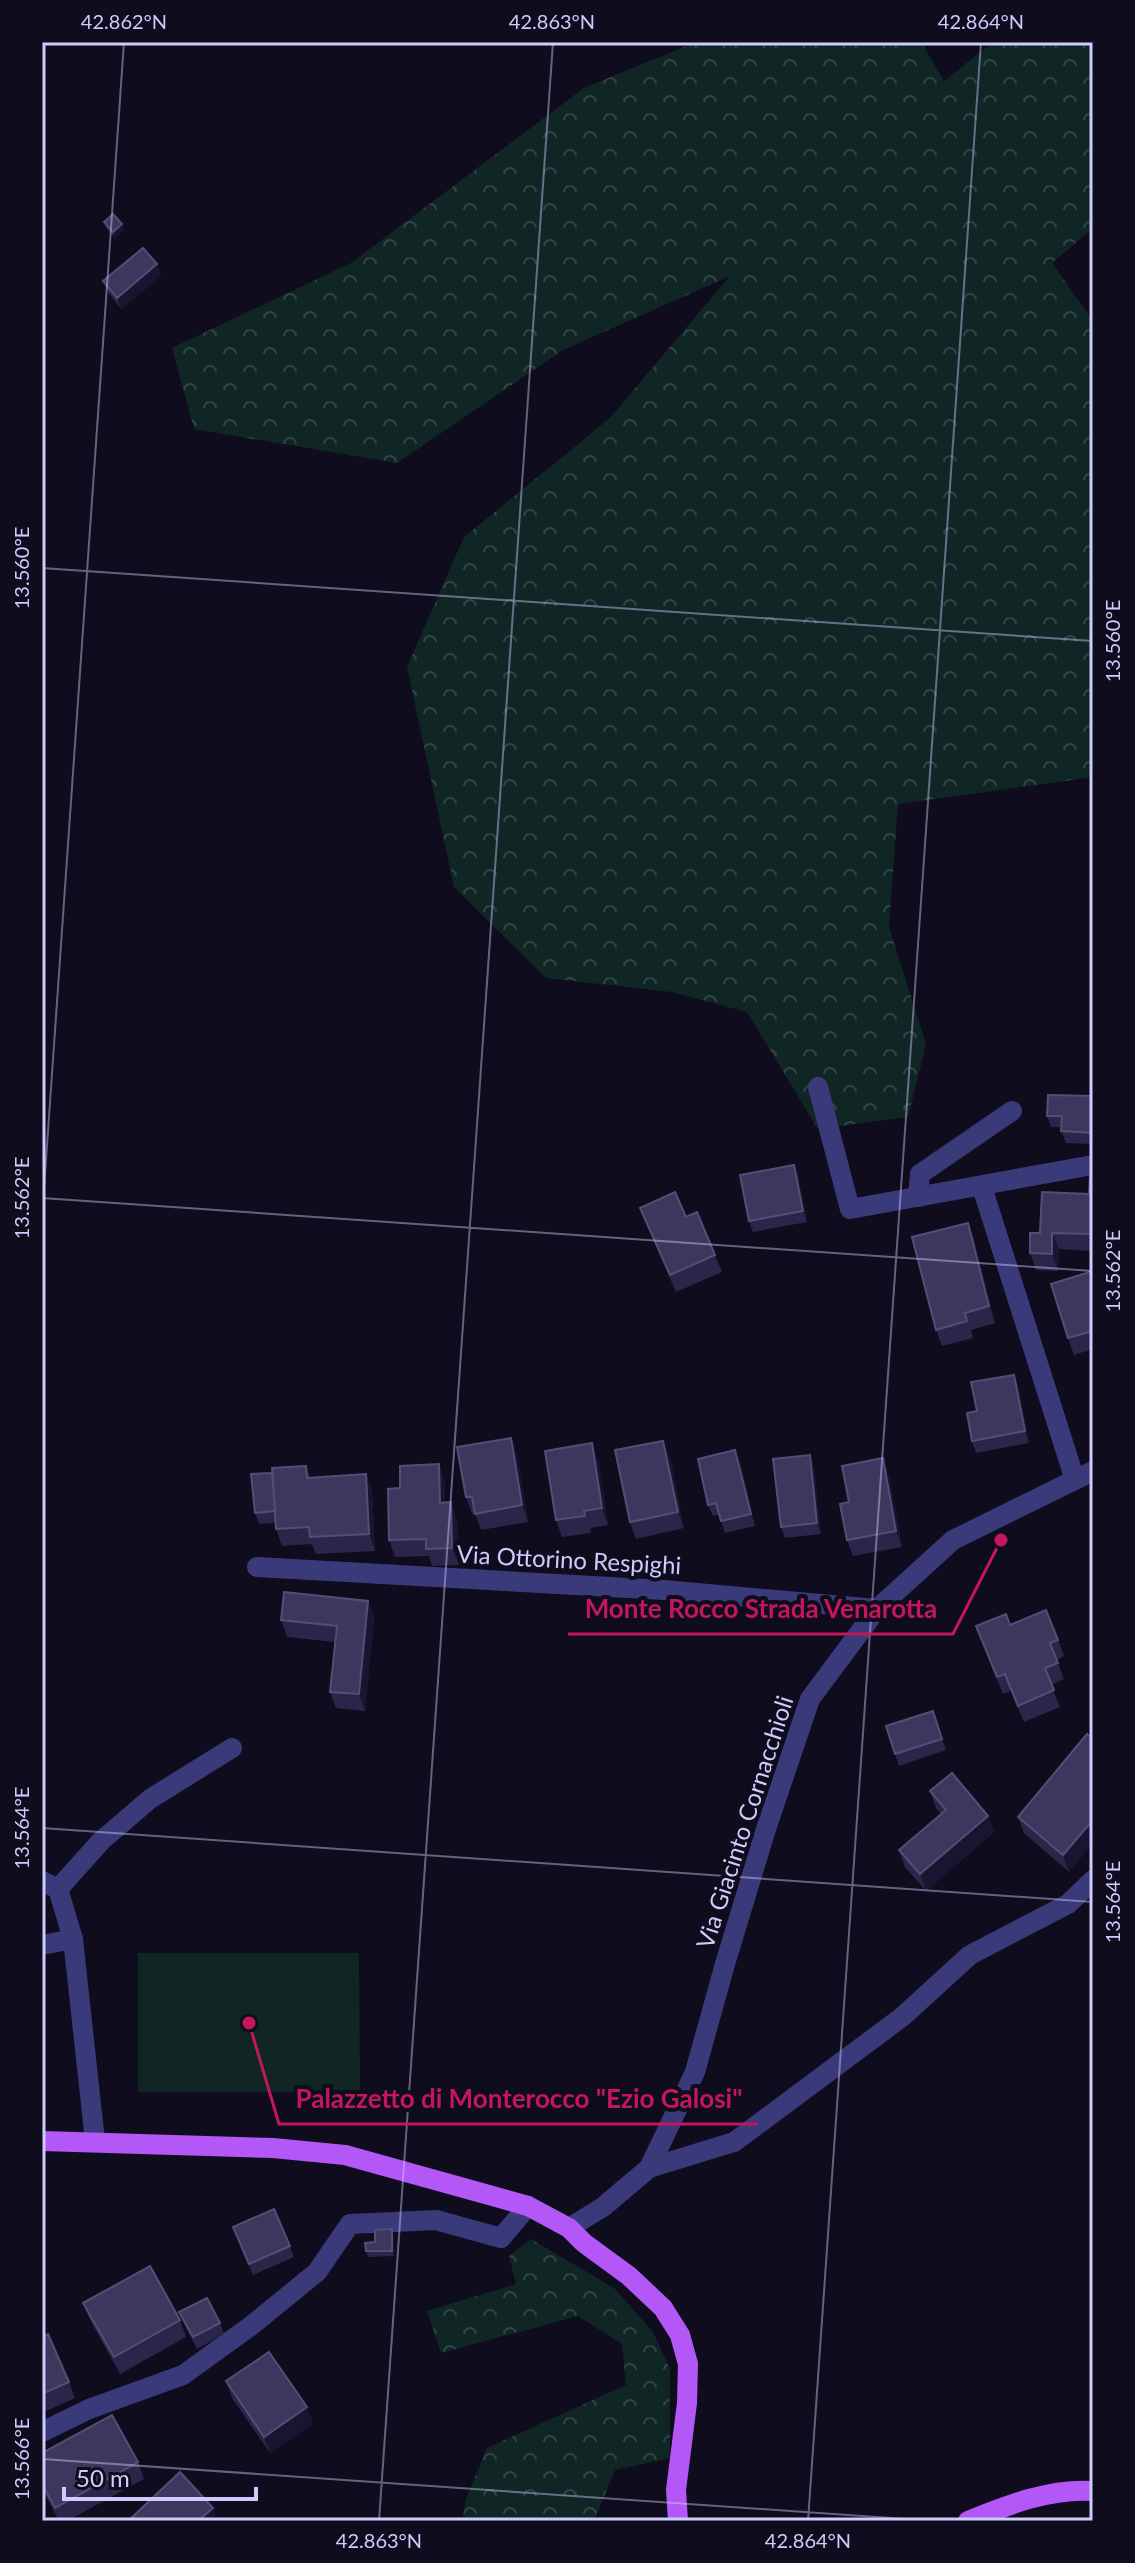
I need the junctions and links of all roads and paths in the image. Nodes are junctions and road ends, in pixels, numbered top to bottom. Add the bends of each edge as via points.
1 (818, 1087) dead end
2 (1012, 1111) dead end
3 (1093, 1165) edge
4 (982, 1187) junction
5 (918, 1197) junction
6 (1084, 1476) edge
7 (257, 1567) dead end
8 (877, 1609) junction
9 (232, 1748) dead end
10 (1093, 1880) edge
11 (50, 1885) edge
12 (73, 1939) junction
13 (42, 1945) edge
14 (42, 2141) edge
15 (95, 2141) junction
16 (649, 2168) junction
17 (528, 2206) junction
18 (576, 2236) junction
19 (42, 2432) edge
20 (1093, 2491) edge
21 (678, 2521) edge
22 (968, 2521) edge

1 - 5 street via 850,1209
2 - 5 street via 920,1174
3 - 4 street
4 - 5 street
4 - 6 street
6 - 8 street, Via Giacinto Cornacchioli via 953,1540
7 - 8 street, Via Ottorino Respighi via 664,1590
8 - 16 street, Via Giacinto Cornacchioli via 810,1699 695,2072
9 - 11 street via 150,1799
10 - 16 street via 1068,1904 970,1955 902,2017 734,2142
11 - 12 street
12 - 13 street
12 - 15 street
14 - 15 main road
15 - 17 main road via 345,2155
16 - 18 street, Via Giacinto Cornacchioli
17 - 18 main road
17 - 19 street via 501,2238 436,2220 350,2224 317,2272 183,2375
18 - 21 main road via 663,2308 680,2335 688,2364
20 - 22 main road via 1042,2495

